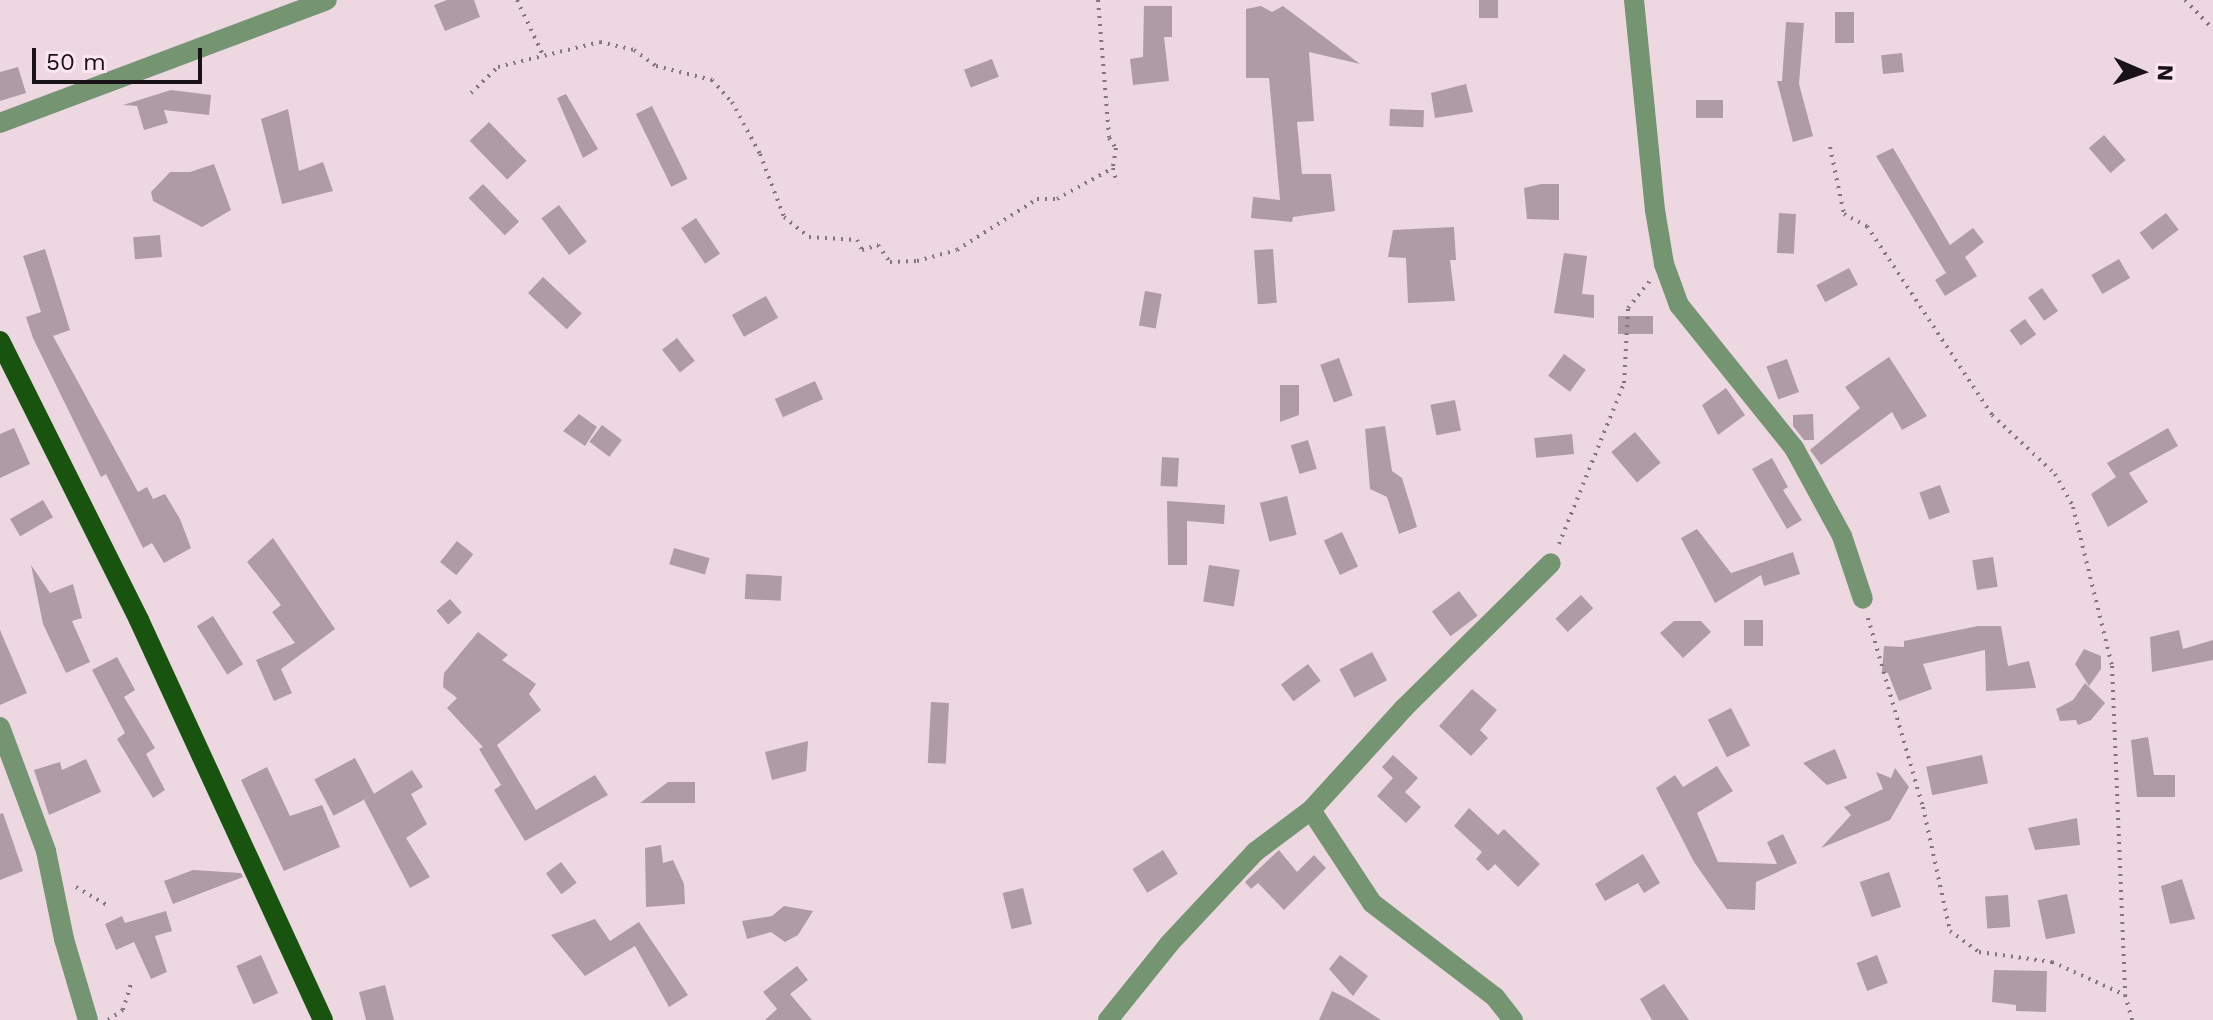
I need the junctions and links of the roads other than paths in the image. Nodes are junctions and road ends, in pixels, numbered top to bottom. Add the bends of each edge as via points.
1 (327, 0) edge
2 (1634, 0) edge
3 (0, 123) edge
4 (0, 341) edge
5 (1551, 563) road end
6 (1863, 599) road end
7 (0, 727) edge
8 (1311, 810) junction
9 (88, 1020) edge
10 (323, 1020) edge
11 (1108, 1020) edge
12 (1513, 1020) edge

1 - 3 street
2 - 6 street via 1664,264 1679,305 1794,448 1842,536
4 - 10 main road via 139,620
5 - 8 street via 1404,708
7 - 9 street via 46,851
8 - 11 street via 1255,852 1169,944
8 - 12 street via 1372,903 1495,997

